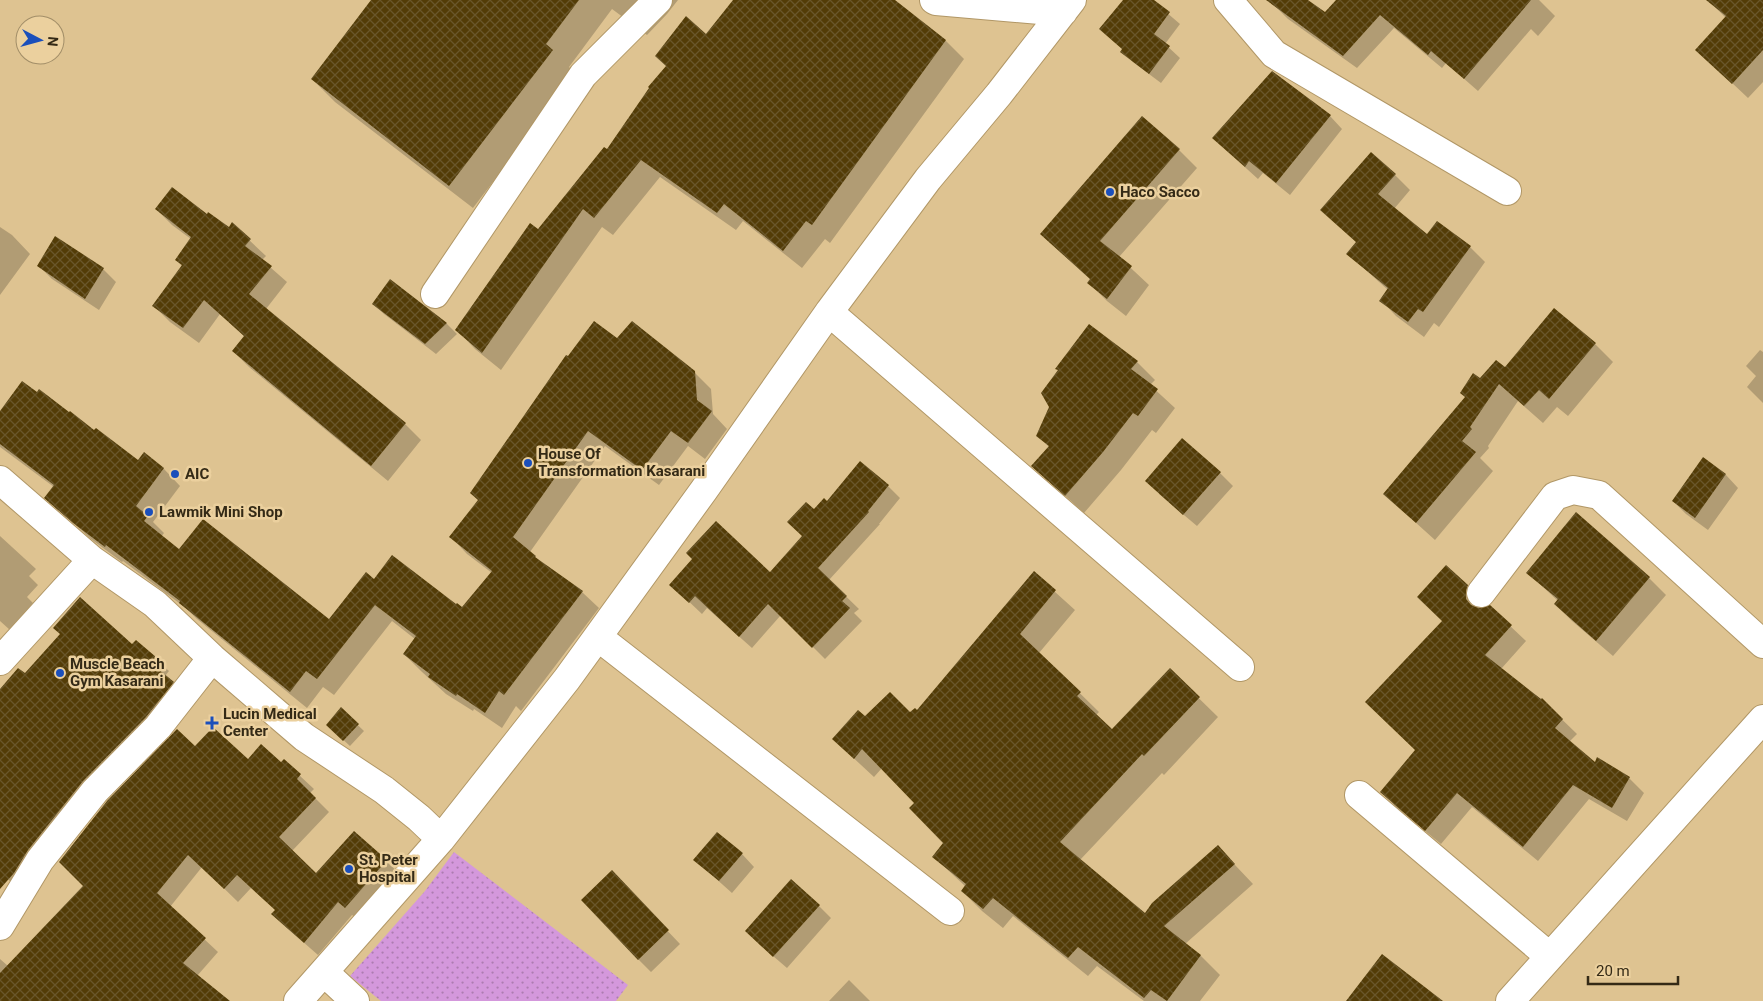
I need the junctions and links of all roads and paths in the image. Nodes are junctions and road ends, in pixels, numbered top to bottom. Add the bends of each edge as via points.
1 (658, 0) edge
2 (934, 0) edge
3 (1228, 0) edge
4 (1068, 6) edge
5 (1507, 191) dead end
6 (435, 294) dead end
7 (829, 312) junction
8 (0, 480) edge
9 (92, 560) junction
10 (1481, 592) dead end
11 (598, 637) junction
12 (1763, 644) edge
13 (212, 658) junction
14 (0, 661) edge
15 (1240, 667) dead end
16 (1763, 719) edge
17 (1359, 795) dead end
18 (441, 839) junction
19 (950, 911) dead end
20 (0, 926) edge
21 (1549, 956) junction
22 (324, 972) junction
23 (298, 1001) edge
24 (355, 1001) edge
25 (1510, 1001) edge

1 - 6 street via 583,75
2 - 4 street
3 - 5 street via 1274,54
4 - 7 street via 928,179
7 - 11 street
7 - 15 street
8 - 9 street
9 - 13 street via 155,604
9 - 14 street
10 - 12 street via 1555,496 1573,490 1599,496
11 - 18 street
11 - 19 street
13 - 18 street via 304,736 384,790
13 - 20 street via 158,727 94,791 40,860
16 - 21 street
17 - 21 street
18 - 22 street
21 - 25 street
22 - 23 street
22 - 24 street

